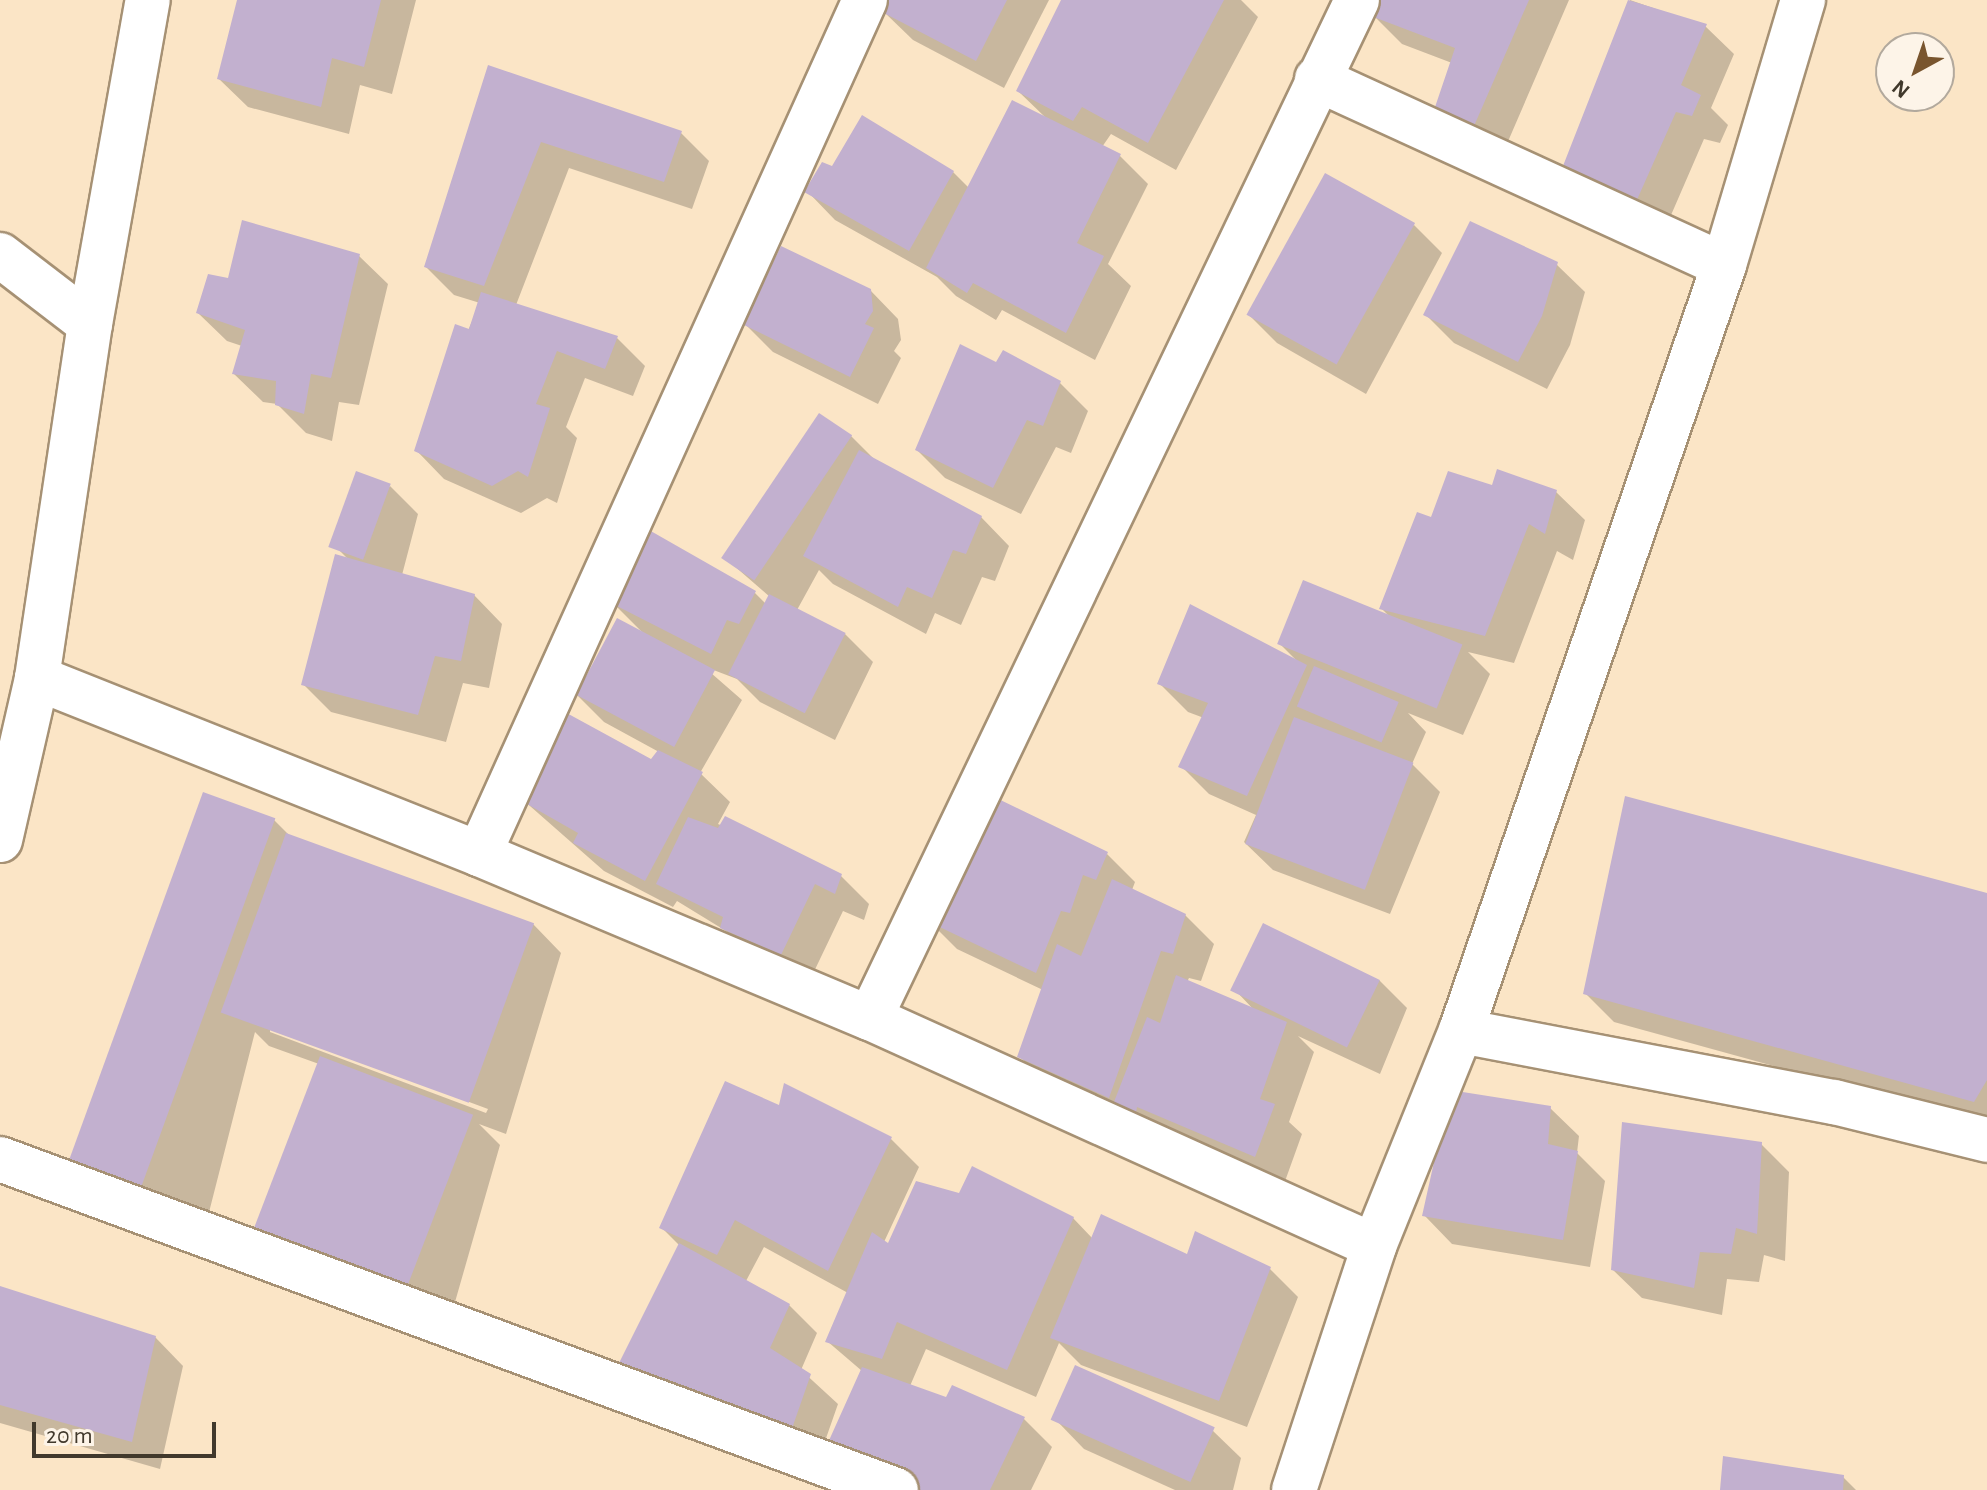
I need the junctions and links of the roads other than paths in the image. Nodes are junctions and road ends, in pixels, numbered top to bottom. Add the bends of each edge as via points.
1 (148, 0) edge
2 (865, 0) edge
3 (1357, 0) edge
4 (1803, 0) edge
5 (1317, 79) junction
6 (0, 255) edge
7 (1724, 265) junction
8 (90, 324) junction
9 (37, 678) junction
10 (0, 840) edge
11 (479, 854) junction
12 (870, 1018) junction
13 (1461, 1031) junction
14 (1987, 1140) edge
15 (0, 1159) edge
16 (1374, 1246) junction
17 (896, 1490) edge
18 (1294, 1490) edge

1 - 8 street
2 - 11 street
3 - 5 street
4 - 7 street
5 - 7 street
5 - 12 street
6 - 8 street
7 - 13 street
8 - 9 street
9 - 10 street
9 - 11 street
11 - 12 street
12 - 16 street
13 - 14 street via 1834,1102
13 - 16 street
15 - 17 street
16 - 18 street

